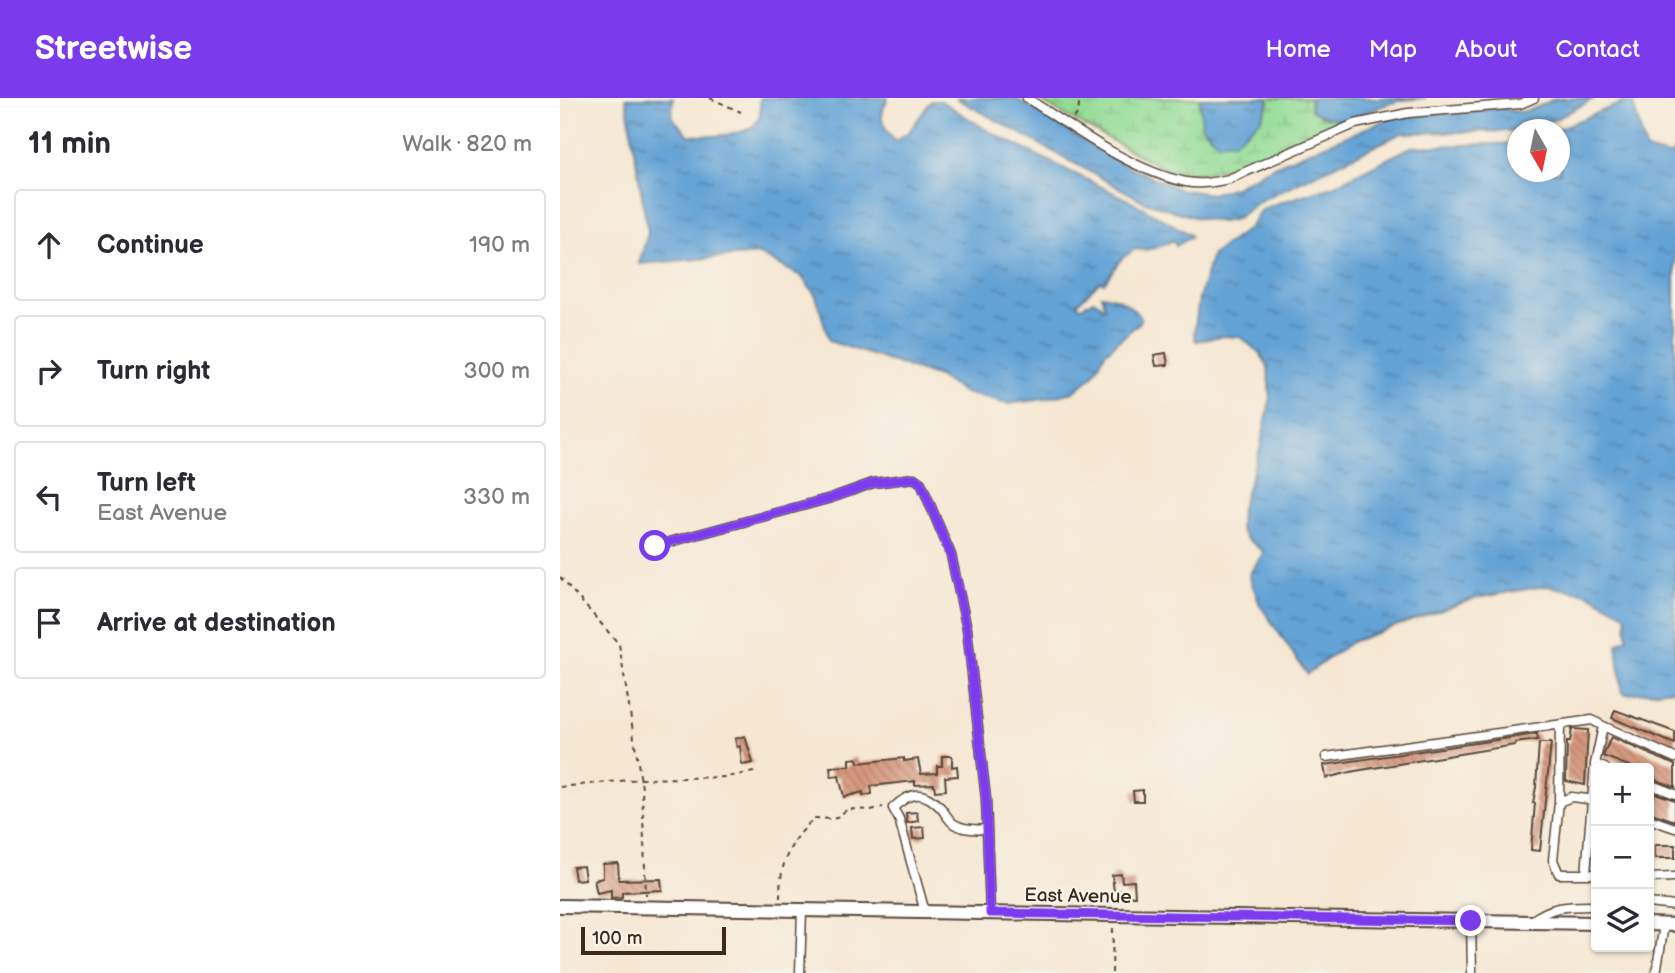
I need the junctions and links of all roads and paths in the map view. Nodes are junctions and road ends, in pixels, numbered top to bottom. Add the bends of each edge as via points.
1 (710, 98) edge
2 (1027, 98) edge
3 (1080, 98) edge
4 (1534, 98) edge
5 (741, 112) dead end
6 (1070, 125) junction
7 (655, 546) dead end
8 (560, 577) edge
9 (1560, 724) junction
10 (1603, 726) junction
11 (1326, 757) dead end
12 (1675, 758) edge
13 (1595, 763) edge
14 (754, 772) dead end
15 (641, 779) junction
16 (1654, 786) edge
17 (560, 787) edge
18 (1675, 794) edge
19 (1591, 799) edge
20 (1559, 803) junction
21 (893, 808) junction
22 (1654, 821) edge
23 (1592, 826) edge
24 (1675, 828) edge
25 (987, 829) junction
26 (1586, 874) junction
27 (1591, 874) edge
28 (1675, 877) edge
29 (1654, 878) edge
30 (1654, 904) edge
31 (560, 905) edge
32 (1591, 906) edge
33 (1675, 906) edge
34 (646, 907) junction
35 (780, 909) junction
36 (802, 909) junction
37 (925, 912) junction
38 (990, 913) junction
39 (1114, 915) junction
40 (1471, 921) junction
41 (1530, 922) junction
42 (1591, 923) edge
43 (1670, 925) edge
44 (800, 973) edge
45 (1112, 973) edge
46 (1472, 973) edge
47 (1656, 973) edge

1 - 5 path
2 - 6 street
3 - 6 path
4 - 6 street via 1520,104 1408,113 1355,124 1229,179 1209,183 1167,178
7 - 25 street via 873,483 914,478 921,483 951,555 967,629
8 - 15 path via 618,645
9 - 10 street via 1592,720
9 - 11 street
9 - 20 street
10 - 12 street
10 - 13 street
14 - 15 path
15 - 17 path
15 - 34 path
16 - 18 street
19 - 20 street via 1571,797
20 - 26 street via 1553,860 1559,874
21 - 25 street via 905,796 923,795 941,807 952,823 972,830
21 - 35 path via 848,809 834,819 814,818 785,855
21 - 37 street
22 - 24 street
23 - 26 street
25 - 38 street
26 - 27 street
28 - 29 street
30 - 33 street
31 - 34 main road, East Avenue
32 - 41 street via 1545,910
34 - 35 main road, East Avenue
35 - 36 main road, East Avenue
36 - 37 main road, East Avenue
36 - 44 street
37 - 38 main road, East Avenue
38 - 39 main road, East Avenue
39 - 40 main road, East Avenue
39 - 45 path
40 - 41 main road, East Avenue
40 - 46 street
41 - 42 main road, East Avenue
43 - 47 street

